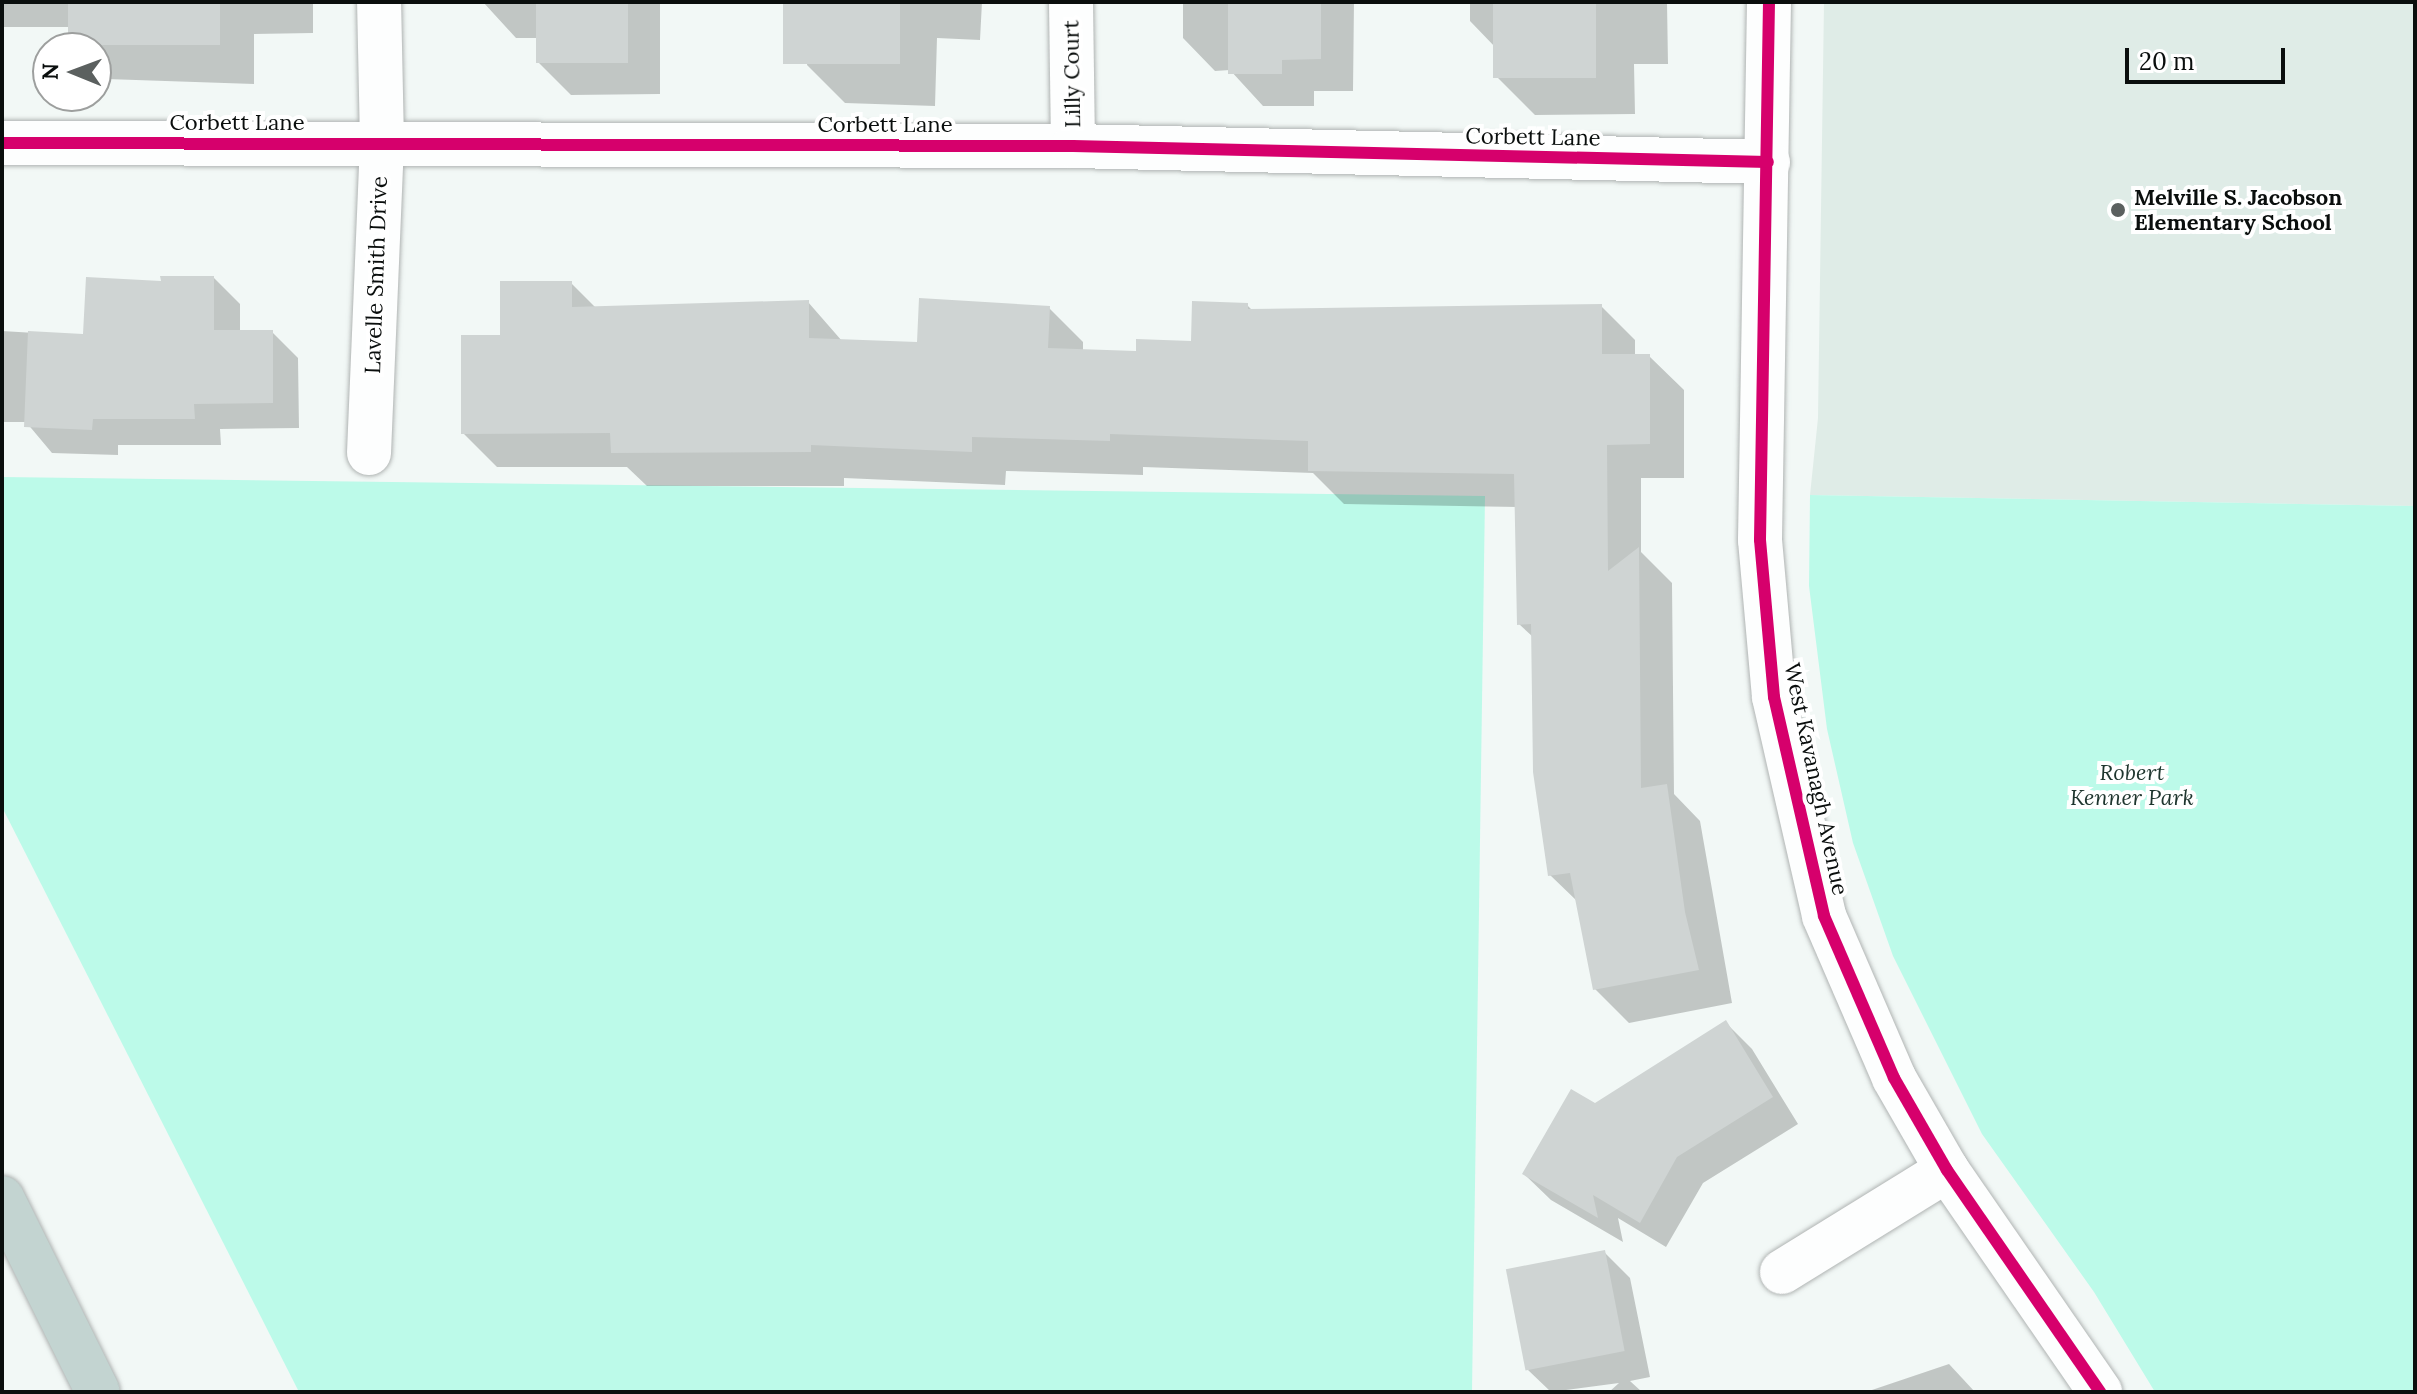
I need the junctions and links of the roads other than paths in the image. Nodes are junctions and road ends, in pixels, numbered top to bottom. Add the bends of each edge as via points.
1 (379, 2) edge
2 (1071, 2) edge
3 (1769, 2) edge
4 (382, 142) junction
5 (2, 143) edge
6 (1073, 146) junction
7 (1768, 162) junction
8 (369, 453) dead end
9 (1947, 1170) junction
10 (2, 1198) edge
11 (1782, 1272) dead end
12 (98, 1392) edge
13 (2100, 1392) edge

1 - 4 street, Lavelle Smith Drive
2 - 6 street, Lilly Court
3 - 7 street, West Kavanagh Avenue
4 - 5 street, Corbett Lane
4 - 6 street, Corbett Lane
4 - 8 street, Lavelle Smith Drive
6 - 7 street, Corbett Lane
7 - 9 street, West Kavanagh Avenue via 1760,540 1774,697 1824,916 1894,1078
9 - 11 street
9 - 13 street, West Kavanagh Avenue
10 - 12 highway

